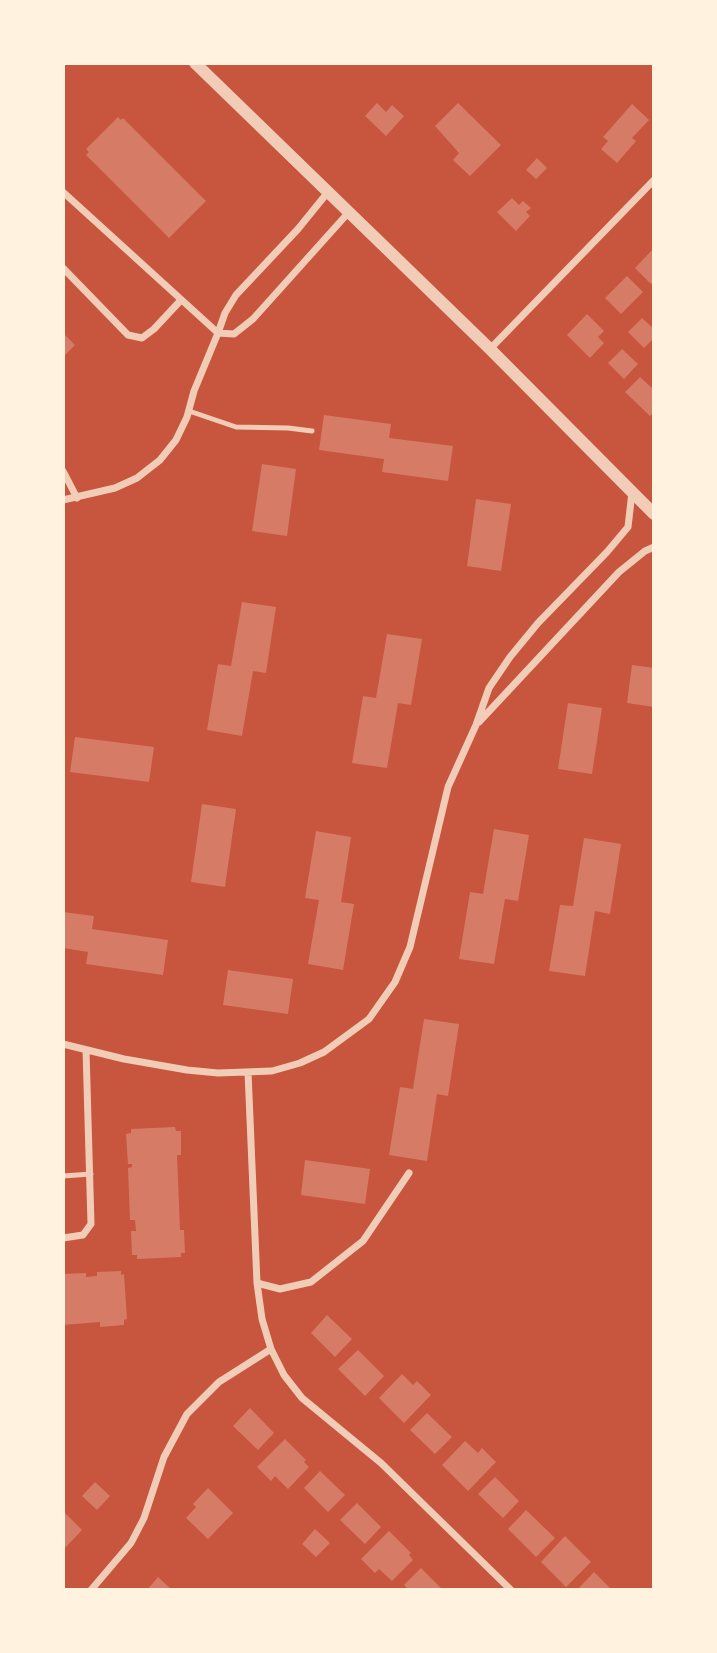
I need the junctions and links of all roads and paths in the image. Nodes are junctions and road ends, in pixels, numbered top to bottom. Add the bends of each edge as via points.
1 (195, 63) edge
2 (654, 180) edge
3 (63, 192) edge
4 (328, 192) junction
5 (349, 212) junction
6 (63, 268) edge
7 (181, 300) junction
8 (218, 333) junction
9 (490, 349) junction
10 (189, 411) junction
11 (312, 431) dead end
12 (63, 471) edge
13 (632, 492) junction
14 (77, 498) junction
15 (63, 500) edge
16 (654, 514) edge
17 (654, 547) edge
18 (476, 725) junction
19 (63, 1044) edge
20 (86, 1050) junction
21 (248, 1072) junction
22 (409, 1173) dead end
23 (90, 1174) junction
24 (63, 1176) edge
25 (63, 1238) edge
26 (257, 1283) junction
27 (271, 1349) junction
28 (91, 1590) edge
29 (510, 1590) edge

1 - 4 street
2 - 9 street
3 - 7 street
4 - 5 street
4 - 8 street via 236,295
5 - 8 street via 253,319 234,334
5 - 9 street
6 - 7 street via 128,335 142,338
7 - 8 street
8 - 10 street
9 - 13 street
10 - 11 lane via 236,427
10 - 14 street via 176,440 149,469 115,488
12 - 14 street
13 - 16 street
13 - 18 street via 628,527 510,657 489,688
14 - 15 street
17 - 18 street via 620,572
18 - 21 street via 448,787 410,947 385,999 361,1027 324,1052 282,1069
19 - 20 street
20 - 21 street via 187,1070
20 - 23 street
21 - 26 street
22 - 26 street via 363,1241 311,1282 280,1289
23 - 24 lane
23 - 25 street via 91,1224 83,1235
26 - 27 street
27 - 28 street via 219,1382 187,1414 164,1457 131,1543
27 - 29 street via 302,1398 381,1463

